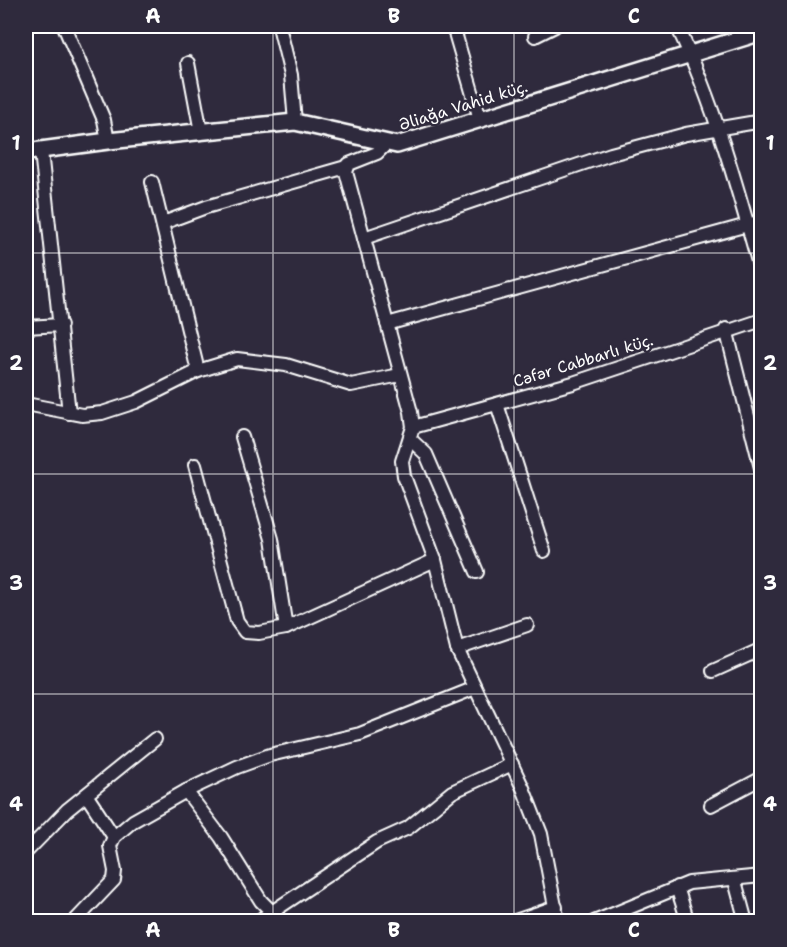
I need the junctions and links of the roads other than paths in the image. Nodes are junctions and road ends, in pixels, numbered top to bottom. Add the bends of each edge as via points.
1 (66, 26) edge
2 (279, 26) edge
3 (453, 26) edge
4 (555, 26) edge
5 (677, 26) edge
6 (762, 32) edge
7 (535, 36) dead end
8 (690, 53) junction
9 (188, 63) dead end
10 (480, 119) junction
11 (762, 121) edge
12 (295, 122) junction
13 (716, 129) junction
14 (201, 132) junction
15 (108, 141) junction
16 (386, 144) junction
17 (33, 151) edge
18 (346, 168) junction
19 (152, 182) dead end
20 (762, 221) edge
21 (163, 224) junction
22 (748, 226) junction
23 (364, 238) junction
24 (762, 276) edge
25 (762, 320) edge
26 (387, 324) junction
27 (61, 325) junction
28 (26, 327) edge
29 (726, 329) junction
30 (198, 371) junction
31 (400, 375) junction
32 (26, 404) edge
33 (497, 404) junction
34 (69, 413) junction
35 (411, 433) junction
36 (242, 437) dead end
37 (195, 465) dead end
38 (762, 472) edge
39 (544, 551) dead end
40 (435, 560) junction
41 (477, 572) dead end
42 (527, 625) dead end
43 (286, 627) junction
44 (458, 649) junction
45 (762, 649) edge
46 (713, 671) dead end
47 (475, 688) junction
48 (155, 739) dead end
49 (512, 764) junction
50 (762, 778) edge
51 (186, 791) junction
52 (87, 796) junction
53 (711, 806) dead end
54 (114, 837) junction
55 (26, 852) edge
56 (762, 876) edge
57 (735, 880) junction
58 (677, 887) junction
59 (556, 907) junction
60 (271, 911) junction
61 (74, 921) edge
62 (258, 921) edge
63 (282, 921) edge
64 (512, 921) edge
65 (558, 921) edge
66 (594, 921) edge
67 (688, 921) edge
68 (746, 921) edge

1 - 15 street via 104,120
2 - 12 street via 291,75
3 - 10 street
4 - 7 street
5 - 8 street
6 - 8 street, Əliağa Vahid küç.
8 - 10 street, Əliağa Vahid küç.
8 - 13 street
9 - 14 street
10 - 16 street, Əliağa Vahid küç. via 414,141
11 - 13 street
12 - 14 street, Əliağa Vahid küç.
12 - 16 street, Əliağa Vahid küç.
13 - 22 street
13 - 23 street via 611,154
14 - 15 street, Əliağa Vahid küç.
15 - 17 street, Əliağa Vahid küç.
16 - 18 street via 377,153
17 - 27 street
18 - 21 street via 206,207
18 - 23 street
19 - 21 street
20 - 22 street
21 - 30 street
22 - 24 street
22 - 26 street
23 - 26 street
25 - 29 street, Cəfər Cabbarlı küç.
26 - 31 street
27 - 28 street
27 - 34 street
29 - 33 street, Cəfər Cabbarlı küç. via 603,373
29 - 38 street
30 - 31 street via 237,359 286,365 351,385
30 - 34 street via 123,407 82,415
31 - 35 street
32 - 34 street
33 - 35 street, Cəfər Cabbarlı küç.
33 - 39 street
35 - 40 street via 402,461 404,476
35 - 41 street via 426,454
36 - 43 street via 272,539
37 - 43 street via 237,621 245,632
40 - 43 street
40 - 44 street
42 - 44 street
44 - 47 street
45 - 46 street
47 - 49 street
47 - 51 street via 360,734 248,763
48 - 52 street
49 - 59 street via 541,834
49 - 60 street via 452,792 408,828 377,842
50 - 53 street
51 - 54 street via 133,821
51 - 60 street
52 - 54 street
52 - 55 street via 67,810
54 - 61 street via 110,846 114,880
56 - 57 street
57 - 58 street via 699,880
57 - 68 street
58 - 66 street
58 - 67 street
59 - 64 street
59 - 65 street
60 - 62 street
60 - 63 street

